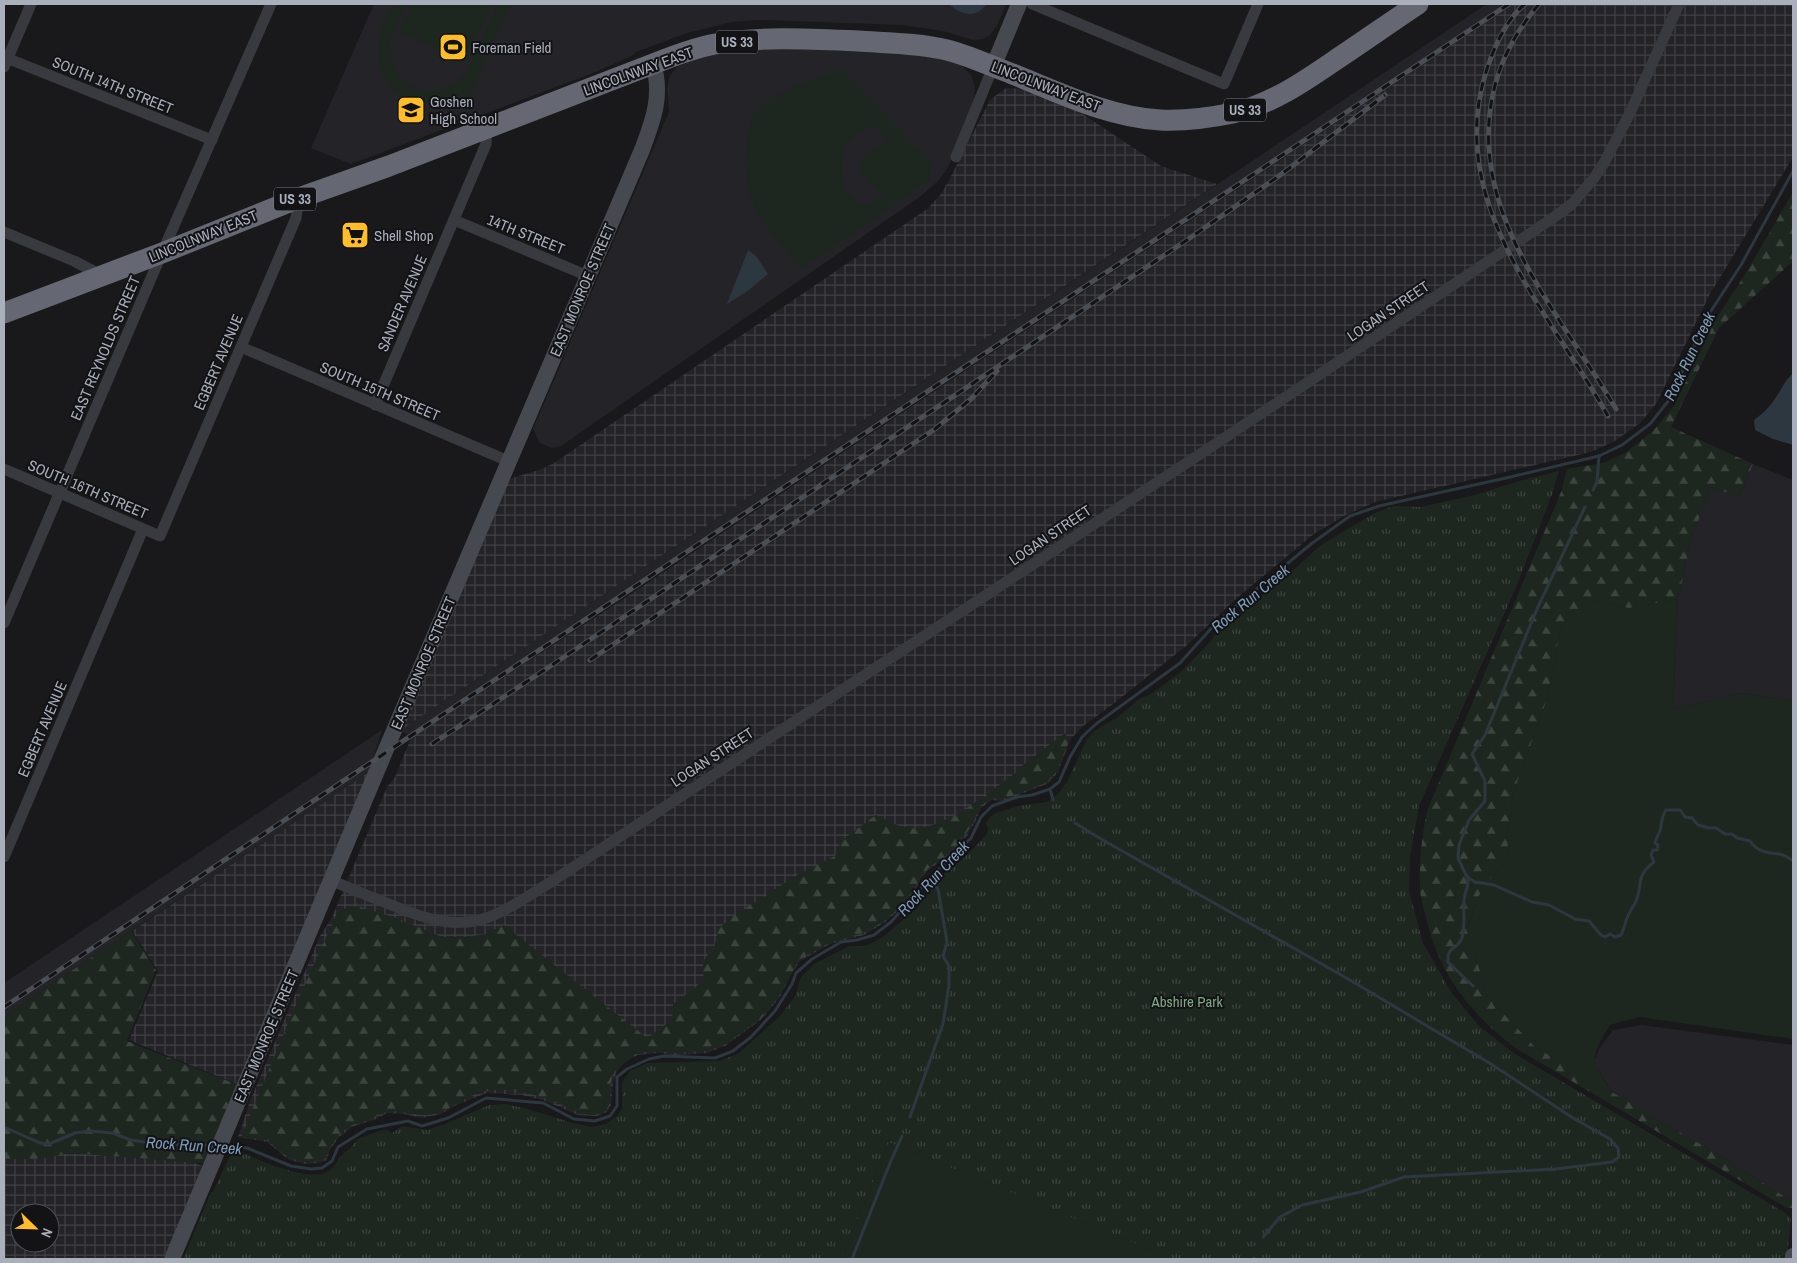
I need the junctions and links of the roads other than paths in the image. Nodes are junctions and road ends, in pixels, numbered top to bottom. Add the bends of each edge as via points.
1 (30, 4) edge
2 (271, 4) edge
3 (1019, 4) edge
4 (1032, 4) edge
5 (1258, 4) edge
6 (1418, 4) edge
7 (1679, 4) edge
8 (5, 61) edge
9 (653, 64) junction
10 (993, 66) junction
11 (487, 128) junction
12 (212, 140) junction
13 (956, 157) dead end
14 (299, 198) junction
15 (454, 220) junction
16 (4, 232) edge
17 (162, 253) junction
18 (101, 275) junction
19 (588, 276) junction
20 (4, 313) edge
21 (241, 347) junction
22 (375, 405) junction
23 (508, 461) junction
24 (4, 469) edge
25 (59, 493) junction
26 (143, 529) junction
27 (160, 536) joint
28 (4, 623) edge
29 (4, 857) edge
30 (331, 880) junction
31 (172, 1259) edge

1 - 8 street
2 - 12 street, EAST REYNOLDS STREET
3 - 10 street
4 - 5 street via 1224,84
6 - 10 highway, LINCOLNWAY EAST / US 33 via 1304,82 1276,97 1252,108 1196,119 1159,120 1098,107
7 - 30 street, LOGAN STREET via 1614,145 1594,178 1572,204 1229,435 561,875 494,915 459,922 418,916
8 - 12 street, SOUTH 14TH STREET
9 - 10 highway, LINCOLNWAY EAST / US 33 via 715,44 825,40 931,47
9 - 11 highway, LINCOLNWAY EAST / US 33
9 - 19 street, EAST MONROE STREET via 658,94 652,124
10 - 13 street
11 - 14 highway, LINCOLNWAY EAST / US 33
11 - 15 street, SANDER AVENUE via 486,144
12 - 17 street, EAST REYNOLDS STREET
14 - 17 highway, LINCOLNWAY EAST / US 33
14 - 21 street, EGBERT AVENUE via 296,218
15 - 19 street, 14TH STREET
15 - 22 street, SANDER AVENUE
16 - 18 street
17 - 18 highway, LINCOLNWAY EAST / US 33
17 - 25 street, EAST REYNOLDS STREET
18 - 20 highway, LINCOLNWAY EAST / US 33
19 - 23 street, EAST MONROE STREET
21 - 22 street, SOUTH 15TH STREET
21 - 27 street, EGBERT AVENUE
22 - 23 street, SOUTH 15TH STREET
23 - 30 street, EAST MONROE STREET
24 - 25 street, SOUTH 16TH STREET
25 - 26 street, SOUTH 16TH STREET
25 - 28 street, EAST REYNOLDS STREET
26 - 27 street, SOUTH 16TH STREET
26 - 29 street, EGBERT AVENUE
30 - 31 street, EAST MONROE STREET

